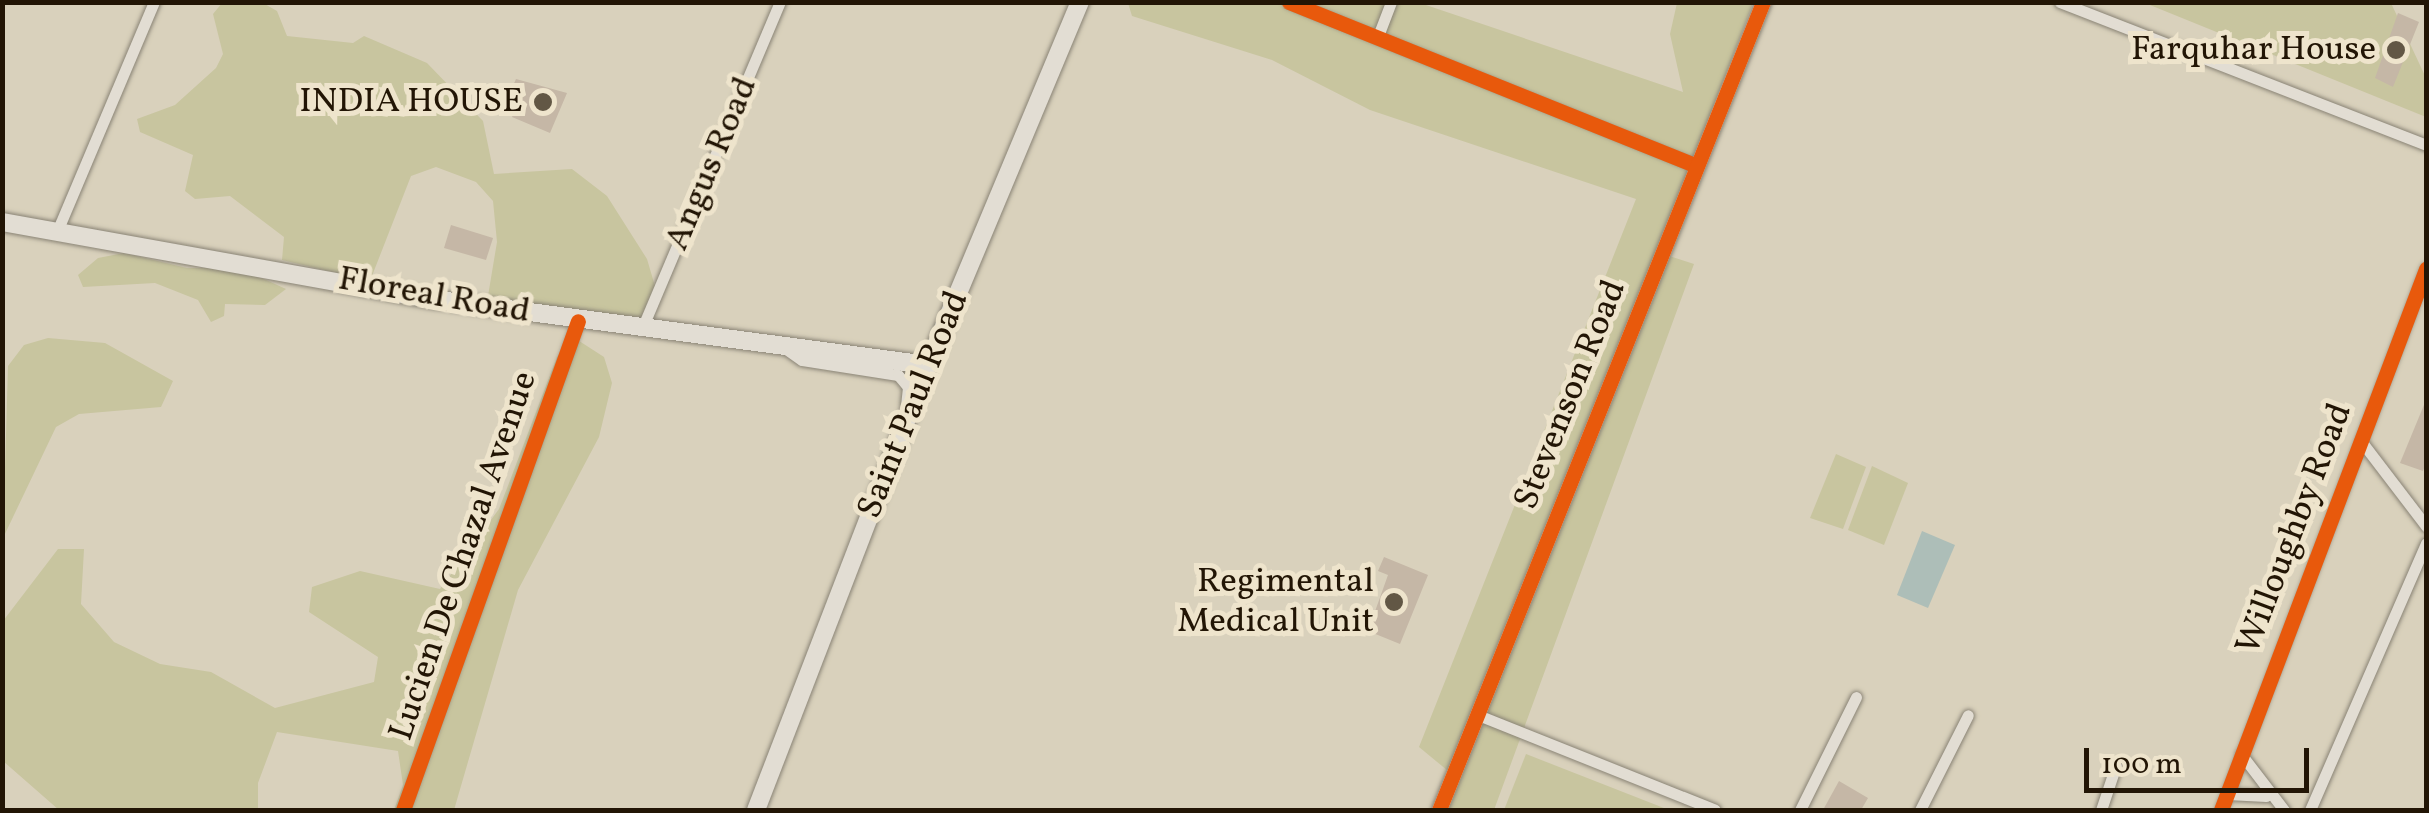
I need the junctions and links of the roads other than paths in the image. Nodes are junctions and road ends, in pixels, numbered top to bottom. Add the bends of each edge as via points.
1 (154, 2) edge
2 (780, 2) edge
3 (1080, 2) edge
4 (1290, 2) edge
5 (1391, 2) edge
6 (1763, 2) edge
7 (2060, 2) edge
8 (1378, 36) junction
9 (2426, 145) edge
10 (1693, 164) junction
11 (2, 222) edge
12 (58, 229) junction
13 (2426, 269) edge
14 (578, 321) junction
15 (643, 326) junction
16 (778, 344) junction
17 (928, 365) junction
18 (2360, 441) junction
19 (886, 475) junction
20 (2426, 526) edge
21 (2426, 544) edge
22 (1856, 696) dead end
23 (1478, 715) junction
24 (1968, 715) dead end
25 (2241, 754) junction
26 (2116, 766) dead end
27 (2227, 794) junction
28 (2282, 808) edge
29 (404, 810) edge
30 (756, 810) edge
31 (1439, 810) edge
32 (1715, 810) edge
33 (1800, 810) edge
34 (1920, 810) edge
35 (2101, 810) edge
36 (2221, 810) edge
37 (2310, 810) edge

1 - 12 street
2 - 15 street, Angus Road
3 - 17 main road, Saint Paul Road
4 - 8 street
5 - 8 street
6 - 10 street, Stevenson Road
7 - 9 street
8 - 10 street
10 - 23 street, Stevenson Road
11 - 12 main road, Floreal Road
12 - 14 main road, Floreal Road
13 - 18 street, Willoughby Road
14 - 15 main road, Floreal Road
14 - 29 street, Lucien De Chazal Avenue
15 - 16 main road, Floreal Road
16 - 17 main road, Floreal Road
16 - 19 street via 802,360 905,380 909,398
17 - 19 main road, Saint Paul Road
18 - 20 street
18 - 25 street, Willoughby Road
19 - 30 main road, Saint Paul Road
21 - 37 street
22 - 33 street
23 - 31 street, Stevenson Road
23 - 32 street
24 - 34 street
25 - 27 street, Willoughby Road
25 - 28 street
26 - 35 street
27 - 28 street via 2255,791
27 - 36 street, Willoughby Road

